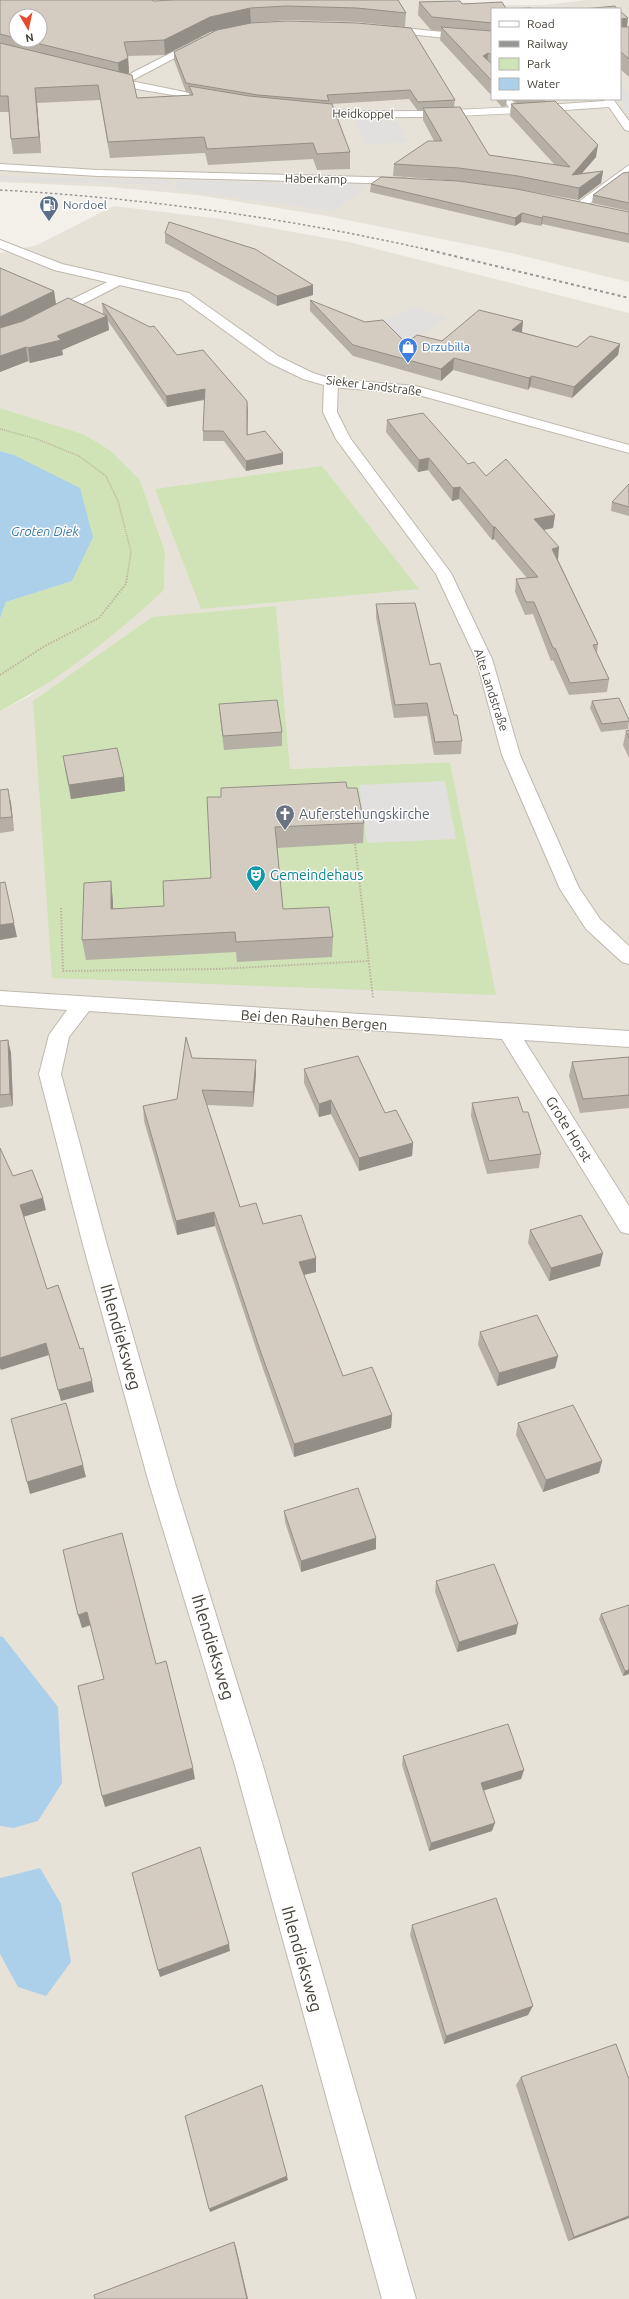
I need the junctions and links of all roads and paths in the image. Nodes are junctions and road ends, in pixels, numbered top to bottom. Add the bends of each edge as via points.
1 (371, 28) edge
2 (208, 37) edge
3 (491, 40) edge
4 (97, 77) edge
5 (120, 83) junction
6 (509, 100) edge
7 (222, 102) edge
8 (609, 102) edge
9 (515, 110) junction
10 (296, 112) edge
11 (629, 128) edge
12 (0, 168) edge
13 (629, 168) edge
14 (419, 182) edge
15 (566, 203) edge
16 (581, 205) junction
17 (594, 208) edge
18 (0, 244) edge
19 (118, 281) junction
20 (0, 338) edge
21 (331, 383) junction
22 (0, 430) edge
23 (629, 448) edge
24 (0, 675) edge
25 (355, 844) edge
26 (61, 908) dead end
27 (629, 957) edge
28 (368, 961) junction
29 (0, 998) edge
30 (85, 1002) junction
31 (376, 1024) junction
32 (509, 1032) junction
33 (629, 1039) edge
34 (629, 1225) edge
35 (398, 2299) edge

1 - 3 street
2 - 5 street
4 - 5 street
5 - 7 street
6 - 9 lane
8 - 9 street, Heidkoppel
8 - 11 street
9 - 10 street, Heidkoppel via 375,116
12 - 14 street, Haberkamp via 98,174
13 - 16 street
15 - 16 street
16 - 17 street
18 - 19 street, Sieker Landstraße via 58,267
19 - 20 street
19 - 21 street, Sieker Landstraße via 185,296 274,359 308,376
21 - 23 street, Sieker Landstraße via 416,390
21 - 27 street, Alte Landstraße via 330,412 344,439 443,573 474,638 484,660 511,755 570,889 593,924
22 - 24 path via 37,439 79,456 106,476 118,501 131,552 126,584 99,618
25 - 28 path
26 - 28 path via 63,971 217,969
28 - 31 path
29 - 30 street, Bei den Rauhen Bergen
30 - 31 street, Bei den Rauhen Bergen
30 - 35 street, Ihlendieksweg via 59,1035 50,1074 160,1476 249,1766
31 - 32 street, Bei den Rauhen Bergen
32 - 33 street, Bei den Rauhen Bergen
32 - 34 street, Grote Horst

